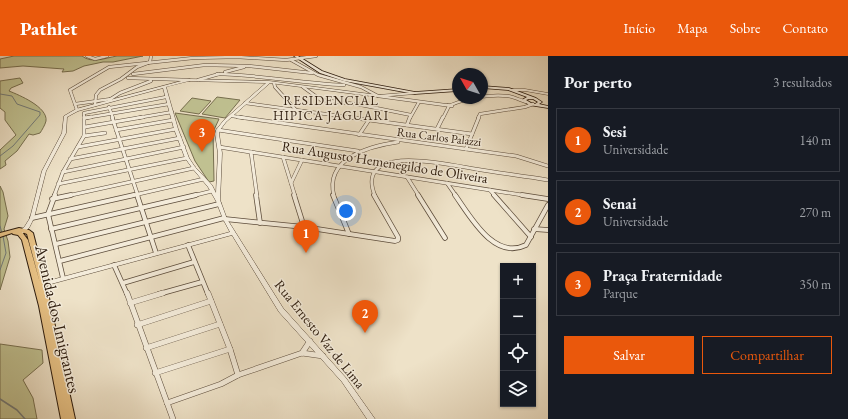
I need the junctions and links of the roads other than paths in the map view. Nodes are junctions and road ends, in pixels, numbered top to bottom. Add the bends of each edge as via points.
1 (88, 56) edge
2 (107, 56) edge
3 (151, 56) edge
4 (316, 56) edge
5 (297, 57) edge
6 (291, 60) junction
7 (150, 62) junction
8 (228, 66) junction
9 (249, 66) junction
10 (233, 70) junction
11 (132, 73) junction
12 (312, 73) junction
13 (217, 74) junction
14 (128, 78) junction
15 (120, 80) junction
16 (154, 80) junction
17 (189, 80) junction
18 (198, 80) junction
19 (269, 82) junction
20 (274, 82) junction
21 (346, 84) junction
22 (164, 86) junction
23 (303, 87) junction
24 (488, 88) edge
25 (452, 90) edge
26 (513, 90) junction
27 (415, 93) junction
28 (520, 93) junction
29 (548, 94) edge
30 (378, 96) junction
31 (166, 97) junction
32 (533, 98) junction
33 (95, 100) junction
34 (110, 100) junction
35 (419, 102) junction
36 (526, 102) junction
37 (245, 103) junction
38 (75, 104) junction
39 (169, 104) junction
40 (537, 104) junction
41 (95, 105) junction
42 (449, 105) junction
43 (109, 107) junction
44 (548, 107) edge
45 (77, 110) junction
46 (296, 110) junction
47 (172, 112) junction
48 (111, 114) junction
49 (411, 115) junction
50 (232, 116) junction
51 (85, 118) junction
52 (173, 120) junction
53 (369, 120) junction
54 (114, 122) junction
55 (407, 125) junction
56 (85, 127) junction
57 (176, 129) junction
58 (437, 129) junction
59 (116, 130) junction
60 (218, 130) junction
61 (105, 133) dead end
62 (472, 134) junction
63 (359, 135) junction
64 (84, 136) junction
65 (180, 138) junction
66 (119, 140) junction
67 (409, 142) junction
68 (78, 147) junction
69 (219, 147) junction
70 (184, 148) junction
71 (122, 149) junction
72 (466, 149) junction
73 (358, 151) junction
74 (251, 152) junction
75 (283, 157) junction
76 (187, 158) junction
77 (70, 159) junction
78 (125, 159) junction
79 (302, 160) junction
80 (340, 166) junction
81 (548, 166) edge
82 (194, 168) junction
83 (129, 170) junction
84 (375, 171) junction
85 (62, 172) junction
86 (407, 177) junction
87 (204, 179) junction
88 (548, 180) edge
89 (133, 181) junction
90 (219, 183) junction
91 (447, 183) junction
92 (58, 184) junction
93 (291, 184) junction
94 (211, 188) junction
95 (490, 190) junction
96 (137, 194) junction
97 (52, 199) junction
98 (548, 199) edge
99 (219, 202) junction
100 (548, 205) edge
101 (141, 207) junction
102 (48, 214) junction
103 (32, 218) junction
104 (225, 219) junction
105 (145, 222) junction
106 (260, 223) junction
107 (304, 227) junction
108 (51, 229) junction
109 (534, 229) junction
110 (548, 230) edge
111 (22, 231) junction
112 (233, 233) junction
113 (348, 234) junction
114 (0, 236) edge
115 (150, 237) junction
116 (531, 237) junction
117 (445, 238) dead end
118 (56, 244) junction
119 (188, 245) junction
120 (156, 254) junction
121 (60, 261) junction
122 (194, 262) junction
123 (114, 265) junction
124 (63, 278) junction
125 (202, 282) junction
126 (123, 283) junction
127 (40, 285) junction
128 (211, 301) junction
129 (130, 303) junction
130 (220, 324) junction
131 (137, 325) junction
132 (310, 341) junction
133 (146, 348) junction
134 (230, 349) junction
135 (302, 353) junction
136 (324, 356) junction
137 (155, 373) junction
138 (238, 375) junction
139 (167, 403) junction
140 (65, 419) edge
141 (71, 419) edge
142 (173, 419) edge
143 (371, 419) edge

1 - 2 street via 93,59
3 - 7 street
4 - 5 street
5 - 6 street
5 - 27 main road via 334,77
6 - 7 street via 223,57
6 - 12 street
7 - 11 street via 137,67
7 - 38 street via 112,66 100,71 71,89
8 - 9 street
8 - 10 street via 234,68
8 - 11 street via 185,67
9 - 10 street
9 - 12 street
10 - 13 street
11 - 14 street
11 - 15 street
12 - 21 street
13 - 18 street
13 - 21 street via 251,74 321,84
14 - 15 street
14 - 16 street
15 - 33 street via 100,90
16 - 17 street
16 - 34 street
17 - 18 street
17 - 22 street
18 - 19 street
19 - 20 street
19 - 37 street
20 - 23 street
20 - 46 street via 275,87
21 - 30 street via 361,87
22 - 31 street
22 - 34 street
23 - 30 street
23 - 49 street via 321,100
24 - 26 main road
25 - 27 main road
26 - 28 main road
26 - 29 street
27 - 30 street
28 - 32 main road
28 - 36 main road
30 - 35 street
31 - 39 street
31 - 43 street
32 - 36 main road
32 - 40 main road
33 - 34 street
33 - 38 street
33 - 41 street
34 - 41 street
35 - 42 street
35 - 49 street
36 - 40 main road
36 - 42 street via 507,96 460,101
36 - 62 street via 479,115
37 - 46 street
37 - 50 street
38 - 45 street
39 - 47 street
39 - 48 street
40 - 44 main road
41 - 45 street
42 - 58 street
43 - 48 street
43 - 51 street via 85,112
45 - 103 street, Avenida dos Imigrantes via 65,117 64,133 44,171
46 - 53 street
47 - 52 street
47 - 54 street
48 - 51 street
48 - 54 street
49 - 55 street
50 - 60 street
50 - 63 street, Rua Carlos Palazzi
51 - 56 street
52 - 57 street
52 - 59 street
53 - 55 street
53 - 63 street
54 - 56 street
54 - 59 street
55 - 58 street
56 - 64 street
57 - 65 street
57 - 66 street
58 - 62 street
59 - 66 street
60 - 69 street
60 - 73 street
61 - 64 street
62 - 72 street
63 - 67 street, Rua Carlos Palazzi
64 - 68 street
65 - 70 street
65 - 71 street
66 - 68 street
66 - 71 street
67 - 72 street, Rua Carlos Palazzi
67 - 73 street via 381,144
68 - 77 street
69 - 74 street, Rua Augusto Hemenegildo de Oliveira
69 - 90 street
70 - 76 street
70 - 78 street
71 - 77 street
71 - 78 street
72 - 81 street, Rua Carlos Palazzi via 516,156
73 - 80 street
74 - 75 street, Rua Augusto Hemenegildo de Oliveira
74 - 106 street
75 - 79 street, Rua Augusto Hemenegildo de Oliveira
75 - 93 street
76 - 82 street
76 - 83 street
77 - 85 street
78 - 83 street
78 - 85 street
79 - 80 street, Rua Augusto Hemenegildo de Oliveira
79 - 93 street
80 - 84 street, Rua Augusto Hemenegildo de Oliveira
80 - 113 street via 334,174 332,189
82 - 87 street
82 - 89 street
83 - 89 street
83 - 92 street
84 - 86 street, Rua Augusto Hemenegildo de Oliveira
84 - 88 street via 394,162 410,160
84 - 113 street via 372,187 398,240
85 - 92 street
86 - 91 street, Rua Augusto Hemenegildo de Oliveira
86 - 117 street
87 - 94 street
87 - 96 street
89 - 96 street
89 - 97 street
90 - 94 street
90 - 99 street
91 - 95 street, Rua Augusto Hemenegildo de Oliveira
91 - 116 street via 482,232 498,245 520,248 526,246
92 - 97 street
93 - 107 street
94 - 99 street
94 - 101 street
95 - 98 street, Rua Augusto Hemenegildo de Oliveira
95 - 116 street
96 - 101 street
96 - 102 street
97 - 102 street
99 - 104 street, Rua Ernesto Vaz de Lima
99 - 105 street
100 - 109 street
101 - 105 street
101 - 108 street
102 - 103 street
102 - 108 street
103 - 111 street, Avenida dos Imigrantes
104 - 106 street
104 - 112 street, Rua Ernesto Vaz de Lima
104 - 115 street
105 - 115 street
105 - 118 street
106 - 107 street
107 - 113 street
108 - 118 street
109 - 110 street
109 - 116 street
111 - 114 main road
111 - 127 main road, Avenida dos Imigrantes
112 - 119 street
112 - 132 street, Rua Ernesto Vaz de Lima via 275,301
115 - 120 street
115 - 121 street
118 - 121 street
119 - 120 street
119 - 122 street
120 - 123 street
121 - 124 street
122 - 125 street
122 - 126 street
123 - 124 street
123 - 126 street
124 - 127 street
125 - 128 street
125 - 129 street
126 - 129 street
127 - 140 main road, Avenida dos Imigrantes
127 - 141 main road, Avenida dos Imigrantes
128 - 130 street
128 - 131 street
129 - 131 street
130 - 133 street
130 - 134 street
131 - 133 street
132 - 135 street
132 - 136 street, Rua Ernesto Vaz de Lima
133 - 137 street
134 - 137 street
134 - 138 street
135 - 136 street
135 - 138 street
136 - 143 street, Rua Ernesto Vaz de Lima
137 - 139 street
138 - 139 street via 221,384
139 - 142 street

